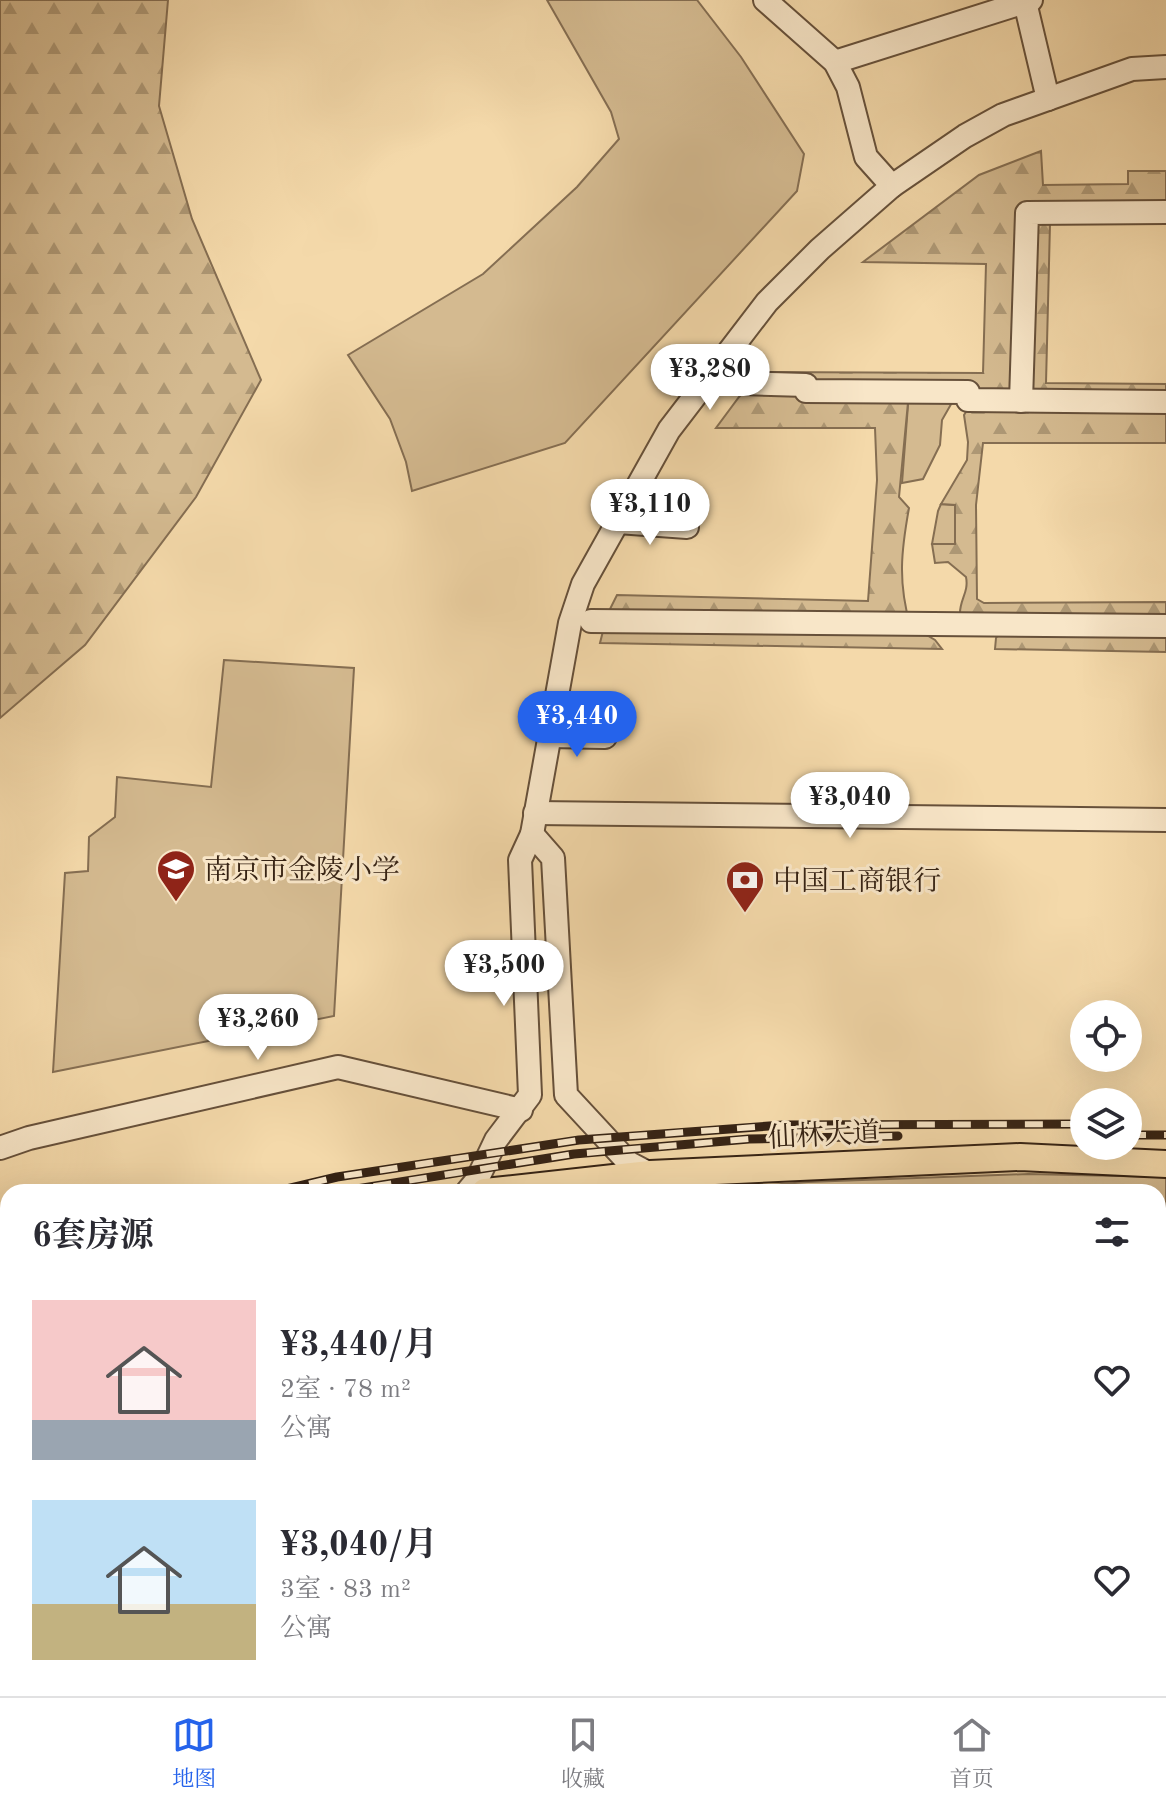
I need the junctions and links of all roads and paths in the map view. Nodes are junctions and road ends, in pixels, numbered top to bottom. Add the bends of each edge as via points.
1 (765, 0) edge
2 (1028, 1) edge
3 (835, 62) junction
4 (1166, 67) edge
5 (1048, 99) junction
6 (892, 186) junction
7 (1166, 212) edge
8 (741, 383) dead end
9 (1021, 401) junction
10 (1166, 402) edge
11 (618, 522) junction
12 (687, 527) dead end
13 (591, 621) dead end
14 (1166, 626) edge
15 (549, 736) junction
16 (605, 737) dead end
17 (1166, 820) edge
18 (534, 824) junction
19 (521, 1110) junction
20 (0, 1148) edge
21 (1166, 1164) edge
22 (650, 1174) junction
23 (474, 1184) edge
24 (558, 1184) edge

1 - 3 street
2 - 3 street
2 - 5 street
3 - 6 street via 848,87 866,157
4 - 5 street via 1132,69
5 - 6 street via 965,136
6 - 11 street via 767,302 669,430
7 - 9 street via 1027,213
8 - 9 street via 806,385 806,391 968,392 968,400
9 - 10 street
11 - 12 street
11 - 15 street via 583,584 570,623
13 - 14 street
15 - 16 street
15 - 18 street
17 - 18 street
18 - 19 street via 520,860 530,1095
18 - 22 street via 553,858 566,1095 629,1163
19 - 20 street via 338,1067
19 - 23 street via 496,1140
21 - 22 main road, 仙林大道 via 1020,1157
22 - 24 main road, 仙林大道

